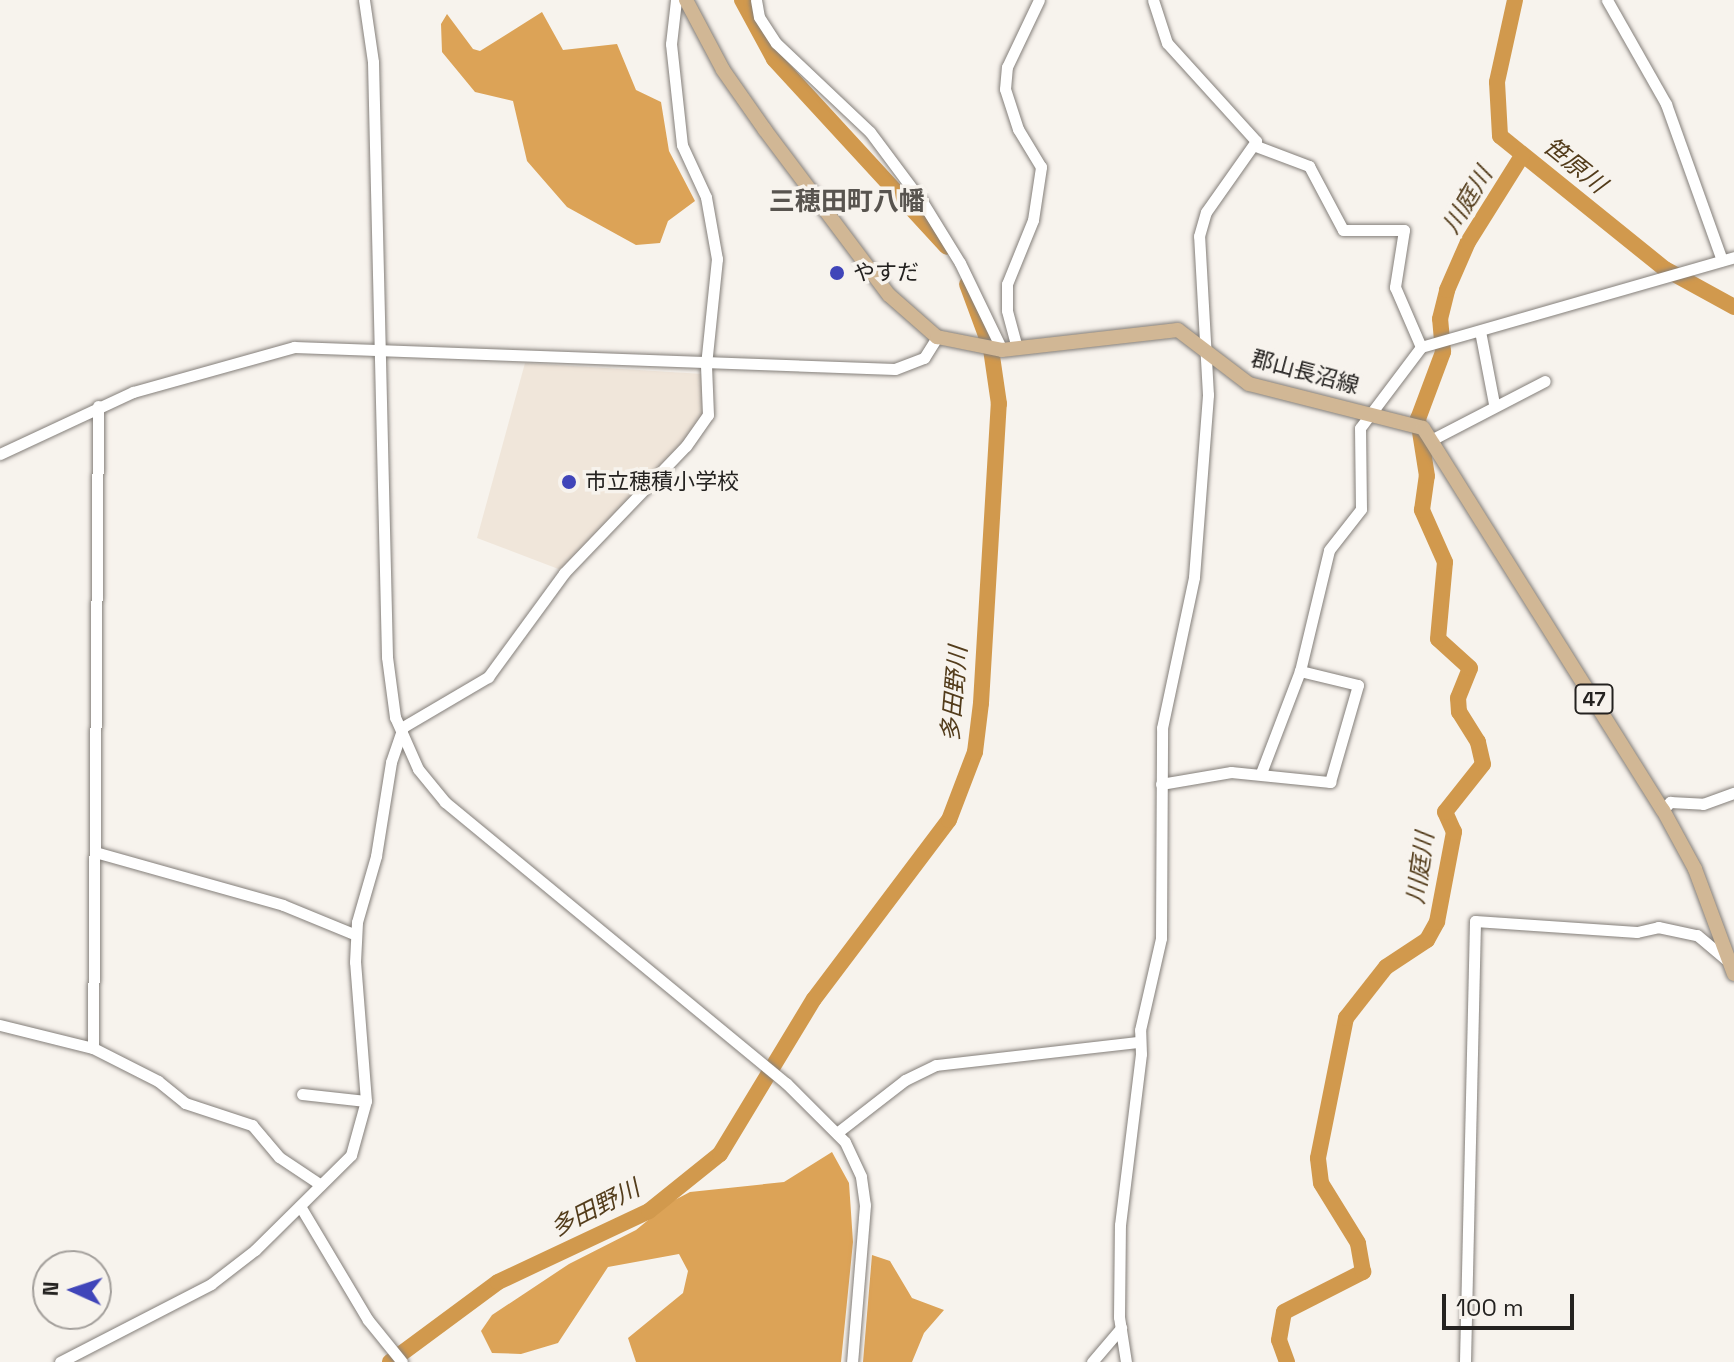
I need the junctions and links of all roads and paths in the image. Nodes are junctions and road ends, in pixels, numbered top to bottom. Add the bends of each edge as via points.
1 (364, 0) edge
2 (676, 0) edge
3 (686, 0) edge
4 (756, 0) edge
5 (1039, 0) edge
6 (1153, 0) edge
7 (1607, 0) edge
8 (1256, 146) junction
9 (1728, 258) edge
10 (1480, 331) junction
11 (937, 337) junction
12 (1425, 345) junction
13 (1017, 348) junction
14 (1206, 349) junction
15 (1002, 350) junction
16 (381, 351) junction
17 (706, 365) junction
18 (1545, 381) dead end
19 (1494, 404) junction
20 (98, 406) junction
21 (1370, 412) junction
22 (1430, 439) junction
23 (0, 454) edge
24 (1300, 671) junction
25 (401, 733) junction
26 (1261, 773) junction
27 (1161, 784) junction
28 (1734, 793) edge
29 (1663, 810) junction
30 (95, 852) junction
31 (356, 935) junction
32 (1731, 968) edge
33 (0, 1025) edge
34 (1139, 1042) junction
35 (93, 1048) junction
36 (302, 1094) dead end
37 (366, 1101) junction
38 (838, 1132) junction
39 (321, 1185) junction
40 (300, 1206) junction
41 (1121, 1328) junction
42 (60, 1362) edge
43 (402, 1362) edge
44 (852, 1362) edge
45 (1092, 1362) edge
46 (1126, 1362) edge
47 (1465, 1362) edge

1 - 16 street via 373,62
2 - 17 street via 671,44 682,145 706,197 717,259
3 - 11 main road, 郡山長沼線 / 47 via 723,70 765,130 889,295
4 - 15 street via 759,17 776,43 870,132 923,203 960,263
5 - 13 street via 1007,67 1005,89 1018,129 1041,167 1033,220 1007,284 1007,310
6 - 8 street via 1167,43 1201,77 1218,104 1255,136
7 - 9 street via 1666,104
8 - 12 street via 1309,166 1343,230 1404,230 1395,287
8 - 14 street via 1201,224
9 - 10 street
10 - 12 street
10 - 19 street
11 - 15 main road, 郡山長沼線 / 47
11 - 17 street via 924,358 909,367
12 - 21 street via 1387,398
13 - 14 main road, 郡山長沼線 / 47 via 1178,330
13 - 15 main road, 郡山長沼線 / 47
14 - 21 main road, 郡山長沼線 / 47 via 1249,384
14 - 27 street via 1208,395 1194,577 1164,708
16 - 17 street
16 - 20 street via 294,347 260,353
16 - 25 street via 388,679
17 - 25 street via 710,408 698,431 564,573 488,677 408,723
18 - 19 street
19 - 22 street
20 - 23 street
20 - 30 street
21 - 22 main road, 郡山長沼線 / 47 via 1423,428
21 - 24 street via 1358,435 1361,509 1329,550
22 - 29 main road, 郡山長沼線 / 47
24 - 26 street
24 - 26 street via 1358,685 1330,782
25 - 31 street
25 - 38 street via 418,769 445,802 786,1083
26 - 27 street via 1231,772
27 - 34 street via 1161,938
28 - 29 street via 1703,804 1670,802
29 - 32 main road, 郡山長沼線 / 47 via 1695,869
30 - 31 street via 283,905
30 - 35 street
31 - 37 street
32 - 47 street via 1697,935 1658,927 1619,931 1475,921
33 - 35 street
34 - 38 street via 936,1065 905,1080
34 - 41 street via 1120,1225
35 - 39 street via 158,1081 185,1103 252,1125 279,1157
36 - 37 street
37 - 39 street via 354,1149
38 - 44 street via 855,1162 865,1205
39 - 40 street
40 - 42 street via 211,1284
40 - 43 street
41 - 45 street
41 - 46 street

